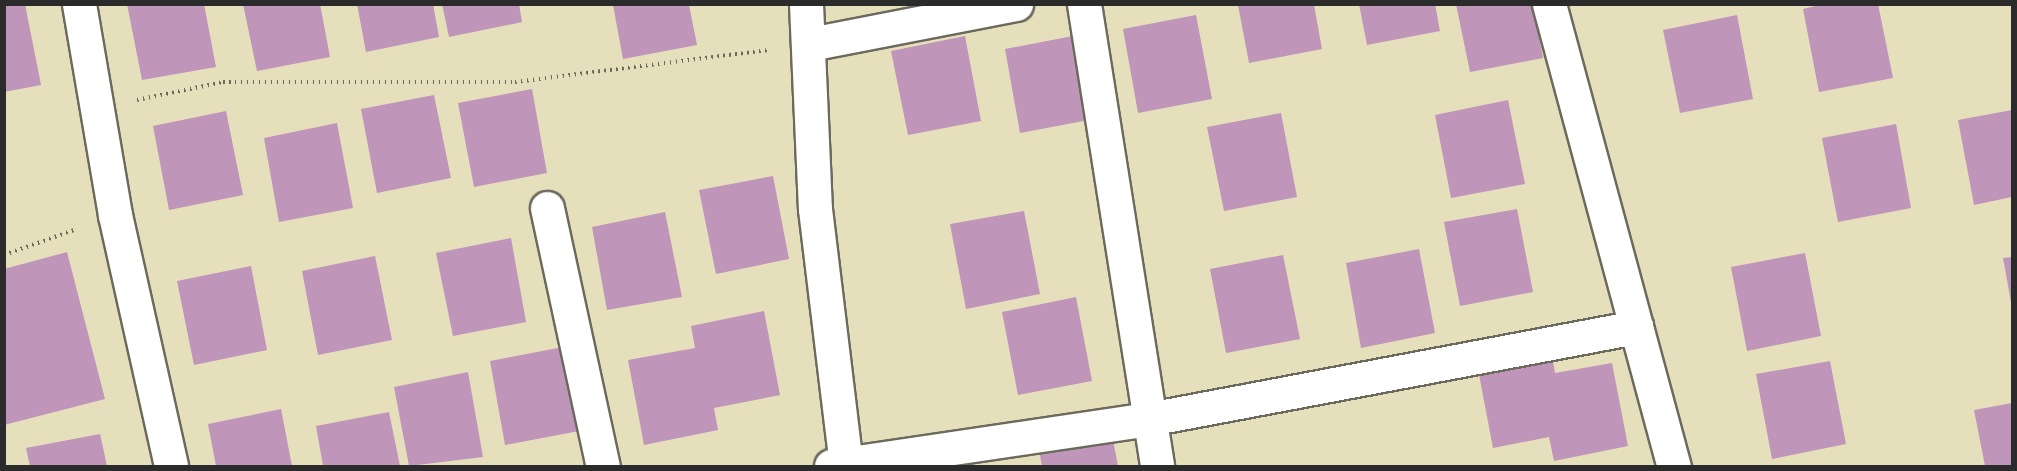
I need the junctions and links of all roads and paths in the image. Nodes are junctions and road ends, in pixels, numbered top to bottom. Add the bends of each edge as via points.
1 (79, 4) edge
2 (806, 4) edge
3 (1016, 4) edge
4 (1084, 4) edge
5 (1549, 4) edge
6 (810, 44) junction
7 (99, 107) junction
8 (547, 208) dead end
9 (115, 215) junction
10 (4, 255) edge
11 (1636, 327) junction
12 (1149, 418) junction
13 (838, 465) edge
14 (171, 466) edge
15 (603, 466) edge
16 (1157, 466) edge
17 (1674, 466) edge

1 - 7 street
2 - 6 street
3 - 6 street
4 - 12 street
5 - 11 street
6 - 7 path via 515,82 223,82
6 - 13 street via 815,209
7 - 9 street
8 - 15 street
9 - 10 path
9 - 14 street
11 - 12 street
11 - 17 street
12 - 13 street
12 - 16 street

